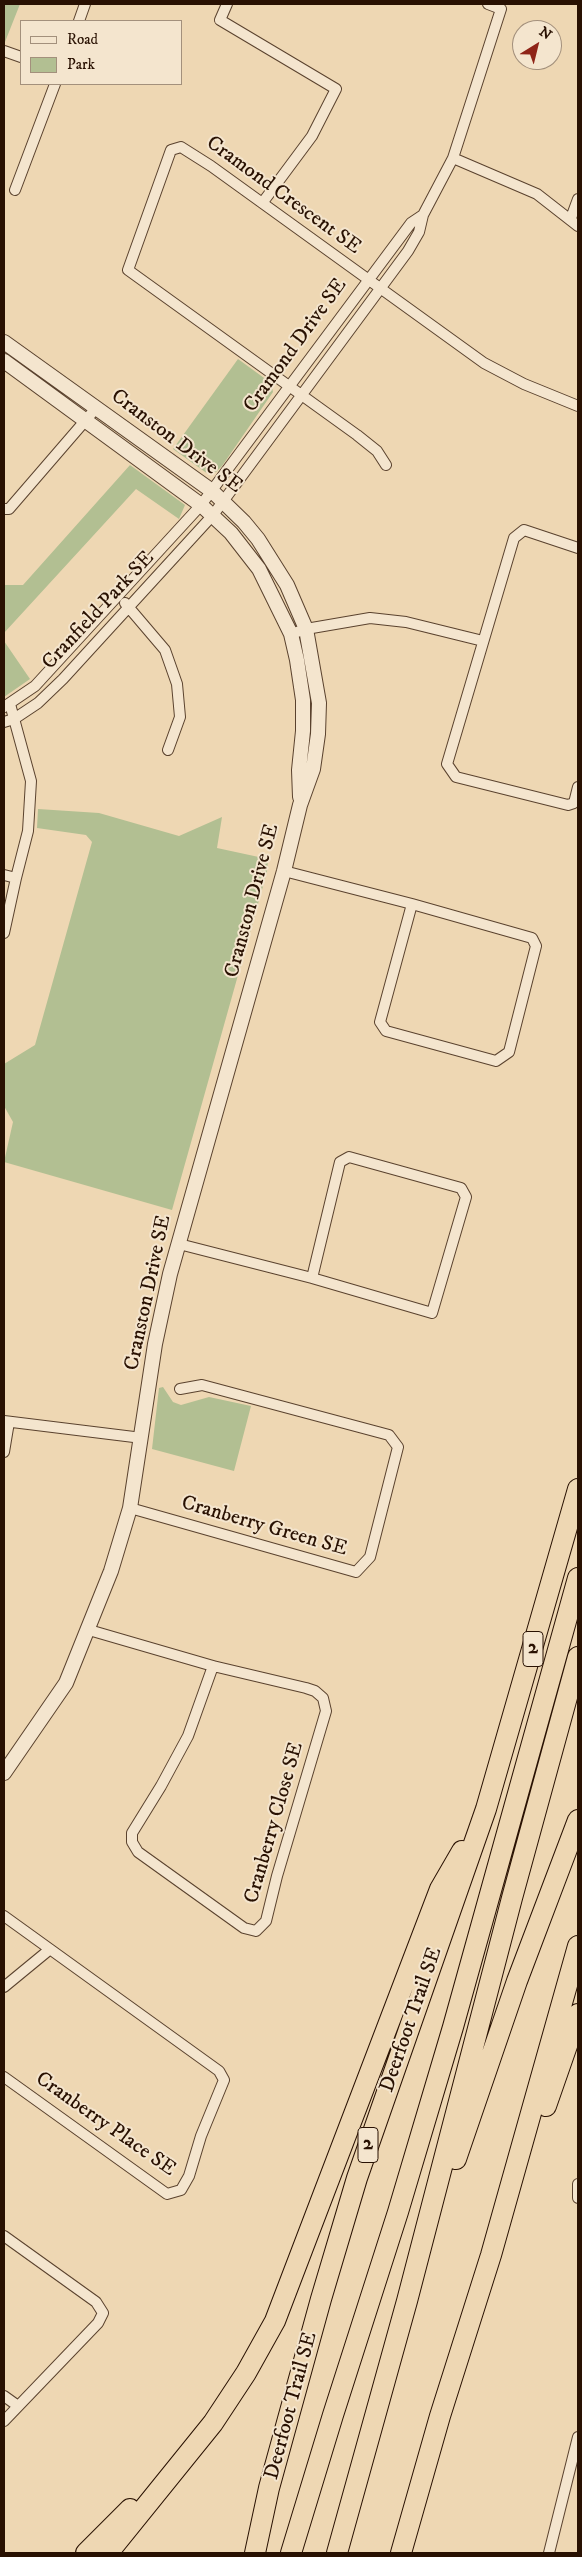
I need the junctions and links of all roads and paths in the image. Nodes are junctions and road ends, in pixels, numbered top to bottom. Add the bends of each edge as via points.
1 (85, 4) edge
2 (227, 4) edge
3 (488, 4) edge
4 (79, 20) edge
5 (4, 52) edge
6 (20, 58) edge
7 (55, 85) edge
8 (453, 158) junction
9 (15, 190) dead end
10 (578, 199) edge
11 (263, 202) junction
12 (423, 216) junction
13 (575, 222) edge
14 (368, 280) junction
15 (380, 289) junction
16 (4, 342) edge
17 (4, 361) edge
18 (290, 386) junction
19 (302, 395) junction
20 (578, 406) edge
21 (97, 407) junction
22 (86, 422) junction
23 (386, 465) dead end
24 (212, 491) junction
25 (224, 501) junction
26 (201, 505) junction
27 (4, 509) edge
28 (213, 515) junction
29 (578, 548) edge
30 (119, 596) junction
31 (128, 607) junction
32 (306, 629) junction
33 (291, 634) junction
34 (483, 641) junction
35 (7, 705) edge
36 (9, 721) edge
37 (168, 750) dead end
38 (578, 787) edge
39 (300, 805) junction
40 (284, 871) junction
41 (4, 875) edge
42 (16, 878) junction
43 (412, 904) junction
44 (4, 934) edge
45 (179, 1244) junction
46 (312, 1278) junction
47 (180, 1389) dead end
48 (6, 1422) edge
49 (142, 1438) junction
50 (4, 1452) edge
51 (578, 1489) edge
52 (130, 1508) junction
53 (578, 1578) edge
54 (89, 1630) junction
55 (578, 1657) edge
56 (213, 1666) junction
57 (4, 1773) edge
58 (486, 1808) junction
59 (578, 1820) edge
60 (4, 1916) edge
61 (578, 1946) edge
62 (49, 1950) junction
63 (4, 1987) edge
64 (578, 2014) edge
65 (4, 2077) edge
66 (578, 2184) edge
67 (578, 2198) edge
68 (4, 2236) edge
69 (491, 2255) junction
70 (407, 2301) junction
71 (4, 2396) edge
72 (18, 2406) junction
73 (440, 2416) junction
74 (4, 2421) edge
75 (213, 2423) junction
76 (578, 2437) edge
77 (573, 2477) edge
78 (86, 2553) edge
79 (108, 2553) edge
80 (255, 2553) edge
81 (291, 2553) edge
82 (338, 2553) edge
83 (387, 2553) edge
84 (401, 2553) edge
85 (549, 2553) edge

1 - 4 street
2 - 11 street via 220,20 336,89 312,136
3 - 8 street via 501,8
5 - 6 street
7 - 9 street
8 - 12 street
8 - 13 street via 537,194
10 - 13 street
11 - 14 street, Cramond Crescent SE
11 - 18 street, Cramond Crescent SE via 181,147 172,150 128,270
12 - 14 street via 410,223
12 - 15 street via 419,232
14 - 15 street, Cramond Drive SE
14 - 18 street, Cramond Drive SE
15 - 19 street, Cramond Drive SE
15 - 20 street via 484,363
16 - 21 street, Cranston Drive SE
17 - 22 street, Cranston Drive SE
18 - 19 street
18 - 24 street, Cramond Drive SE
19 - 23 street via 377,451
19 - 25 street, Cramond Drive SE
21 - 22 street
21 - 24 street, Cranston Drive SE
22 - 26 street, Cranston Drive SE
22 - 27 street via 9,509
24 - 25 street, Cranston Drive SE
24 - 26 street, Cramond Drive SE
25 - 28 street, Cramond Drive SE
25 - 32 street, Cranston Drive SE via 258,539 288,586
26 - 28 street, Cranston Drive SE
26 - 30 street, Cranfield Park SE
28 - 31 street, Cranfield Park SE
28 - 33 street, Cranston Drive SE via 232,533 259,569
29 - 34 street via 524,530 514,538
30 - 31 street
30 - 35 street, Cranfield Park SE via 34,686
31 - 36 street, Cranfield Park SE via 38,703
31 - 37 street via 165,650 177,684 180,717
32 - 33 street
32 - 34 street via 370,618 406,622
32 - 39 street, Cranston Drive SE via 319,703 318,734 312,769
33 - 39 street, Cranston Drive SE via 303,700
34 - 38 street via 446,764 456,777 568,805 574,803
35 - 36 street
36 - 42 street via 31,780 28,831
39 - 40 street, Cranston Drive SE
40 - 43 street
40 - 45 street, Cranston Drive SE
41 - 42 street
42 - 44 street
43 - 43 street via 380,1022 386,1031 496,1061 509,1052 536,946 532,938
45 - 46 street
45 - 49 street, Cranston Drive SE via 154,1344
46 - 46 street via 340,1162 349,1157 461,1188 466,1197 432,1313
47 - 52 street, Cranberry Green SE via 202,1385 389,1435 398,1447 370,1557 356,1572
48 - 49 street
48 - 50 street
49 - 52 street, Cranston Drive SE
51 - 58 highway, Deerfoot Trail SE / 2
52 - 54 street, Cranston Drive SE
53 - 81 highway via 420,2138
54 - 56 street, Cranberry Close SE
54 - 57 street, Cranston Drive SE via 66,1683
55 - 70 highway, 2
56 - 56 street, Cranberry Close SE via 315,1691 323,1698 326,1710 266,1921 256,1931 244,1928 138,1852 132,1842 132,1832 188,1736
58 - 75 highway via 440,1888 275,2321
58 - 80 highway, Deerfoot Trail SE / 2 via 354,2187 269,2488
59 - 70 highway via 511,1997
60 - 62 street, Cranberry Place SE
61 - 69 highway
62 - 63 street
62 - 65 street, Cranberry Place SE via 219,2071 224,2080 181,2190 167,2194
64 - 69 highway
66 - 67 street
68 - 72 street via 96,2302 103,2313 98,2323
69 - 73 highway
70 - 82 highway, 2
71 - 72 street
72 - 74 street
73 - 83 highway
73 - 84 highway
75 - 78 highway
75 - 79 highway
76 - 77 street
77 - 85 street

